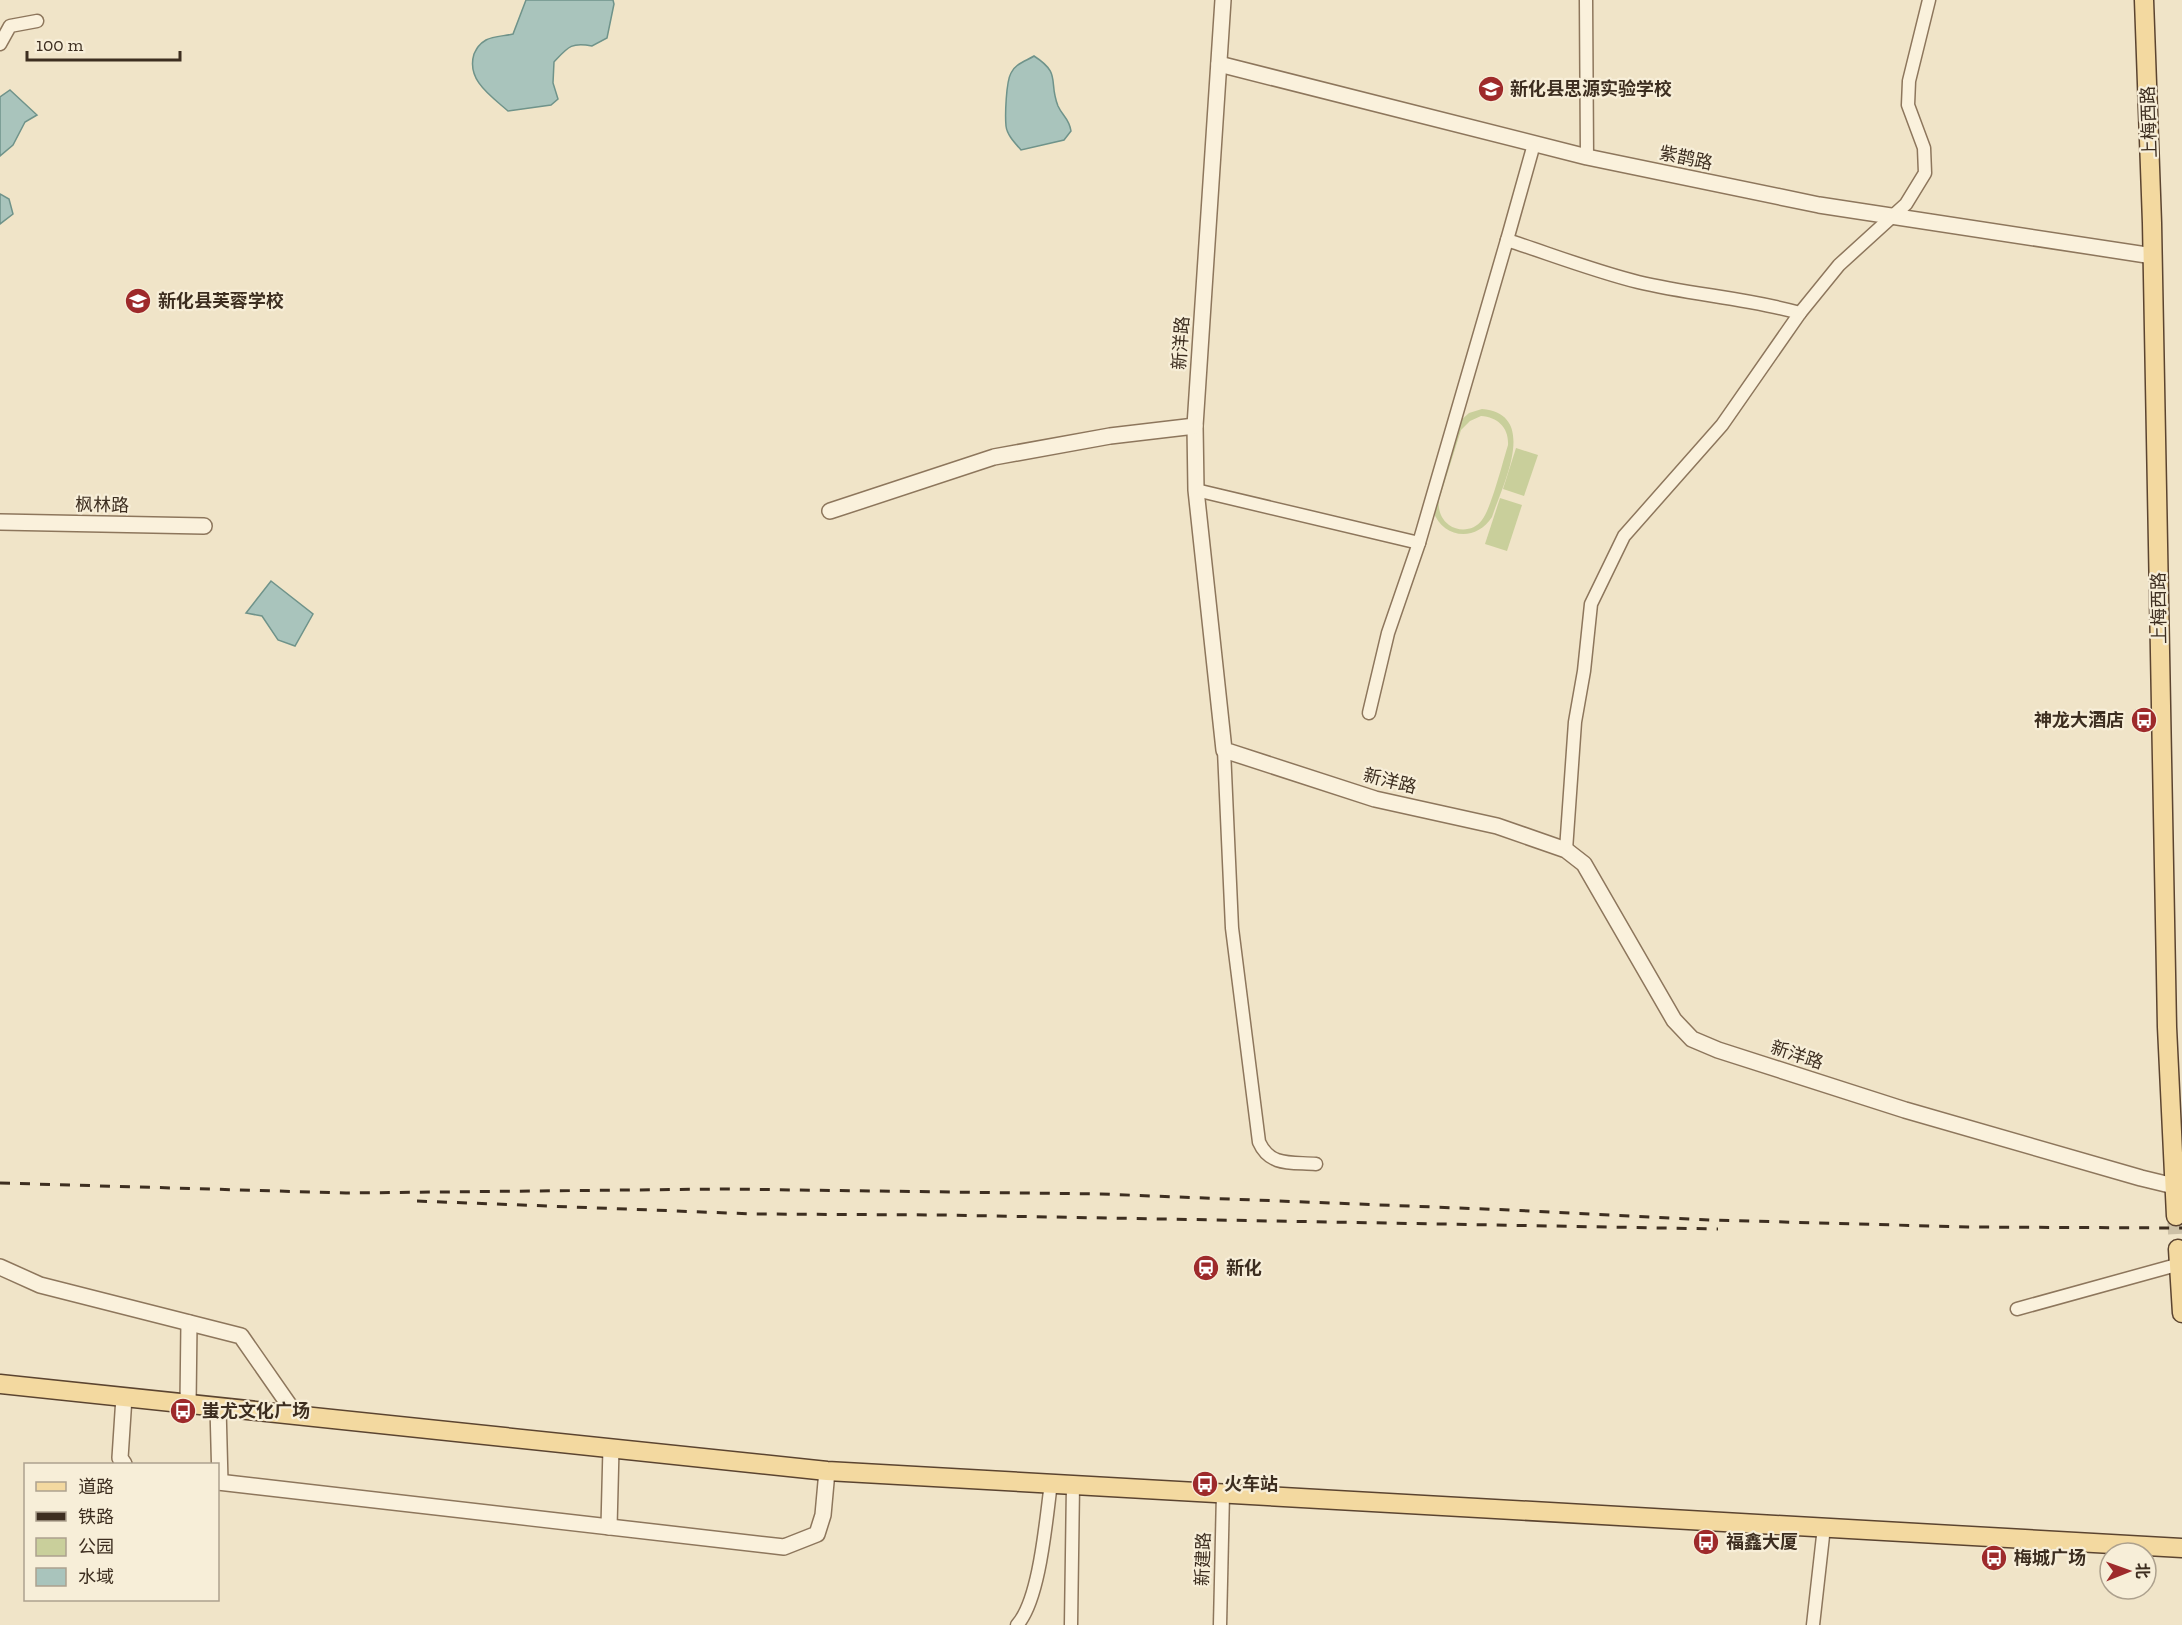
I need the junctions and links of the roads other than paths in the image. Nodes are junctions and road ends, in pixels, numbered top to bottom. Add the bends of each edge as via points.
1 (1223, 0) edge
2 (1586, 0) edge
3 (1929, 0) edge
4 (2144, 0) edge
5 (38, 21) dead end
6 (0, 44) edge
7 (1219, 64) junction
8 (1534, 144) junction
9 (1587, 157) junction
10 (1894, 217) junction
11 (1507, 240) junction
12 (2153, 256) junction
13 (1800, 313) junction
14 (1195, 426) junction
15 (1196, 490) junction
16 (830, 511) dead end
17 (0, 522) edge
18 (204, 526) dead end
19 (1419, 543) junction
20 (1369, 713) dead end
21 (1224, 750) junction
22 (1566, 850) junction
23 (1316, 1164) dead end
24 (2174, 1186) junction
25 (2176, 1216) dead end
26 (2180, 1260) edge
27 (0, 1267) edge
28 (2016, 1309) dead end
29 (2182, 1313) edge
30 (189, 1323) junction
31 (0, 1384) edge
32 (124, 1397) junction
33 (188, 1404) junction
34 (218, 1407) junction
35 (296, 1415) junction
36 (611, 1448) junction
37 (123, 1463) edge
38 (219, 1463) edge
39 (827, 1471) junction
40 (219, 1482) edge
41 (1051, 1483) junction
42 (1073, 1485) junction
43 (1223, 1493) junction
44 (609, 1527) junction
45 (1824, 1527) junction
46 (2182, 1548) edge
47 (1017, 1625) edge
48 (1071, 1625) edge
49 (1220, 1625) edge
50 (1813, 1625) edge

1 - 7 street, 新洋路
2 - 9 street
3 - 10 street via 1908,93 1908,105 1924,148 1925,173
4 - 12 main road, 上梅西路
5 - 6 street via 10,26
7 - 8 street, 紫鹊路
7 - 14 street, 新洋路
8 - 9 street, 紫鹊路
8 - 11 street
9 - 10 street, 紫鹊路
10 - 12 street, 紫鹊路
10 - 13 street via 1839,265
11 - 13 street via 1638,282 1769,304
11 - 19 street
12 - 24 main road, 上梅西路 via 2167,1015
13 - 22 street via 1722,425 1624,536 1591,604 1575,722
14 - 15 street, 新洋路
14 - 16 street via 1110,436 994,457
15 - 19 street
15 - 21 street, 新洋路
17 - 18 street, 枫林路
19 - 20 street via 1388,633
21 - 22 street, 新洋路 via 1375,799 1497,826
21 - 23 street via 1232,928 1258,1142 1263,1152 1276,1161
22 - 24 street, 新洋路 via 1584,864 1674,1020 1692,1039 1905,1110
24 - 25 main road, 上梅西路
26 - 28 street
26 - 29 main road
27 - 30 street via 40,1286
30 - 33 street
30 - 35 street via 241,1335
31 - 32 main road
32 - 33 main road
32 - 37 street via 120,1458
33 - 34 main road
34 - 35 main road
34 - 38 street
35 - 36 main road
36 - 39 main road
36 - 44 street
39 - 41 main road
39 - 44 street via 817,1534 784,1548
40 - 44 street
41 - 42 main road
41 - 47 street via 1036,1579 1024,1617
42 - 43 main road
42 - 48 street
43 - 45 main road
43 - 49 street, 新建路
45 - 46 main road
45 - 50 street

